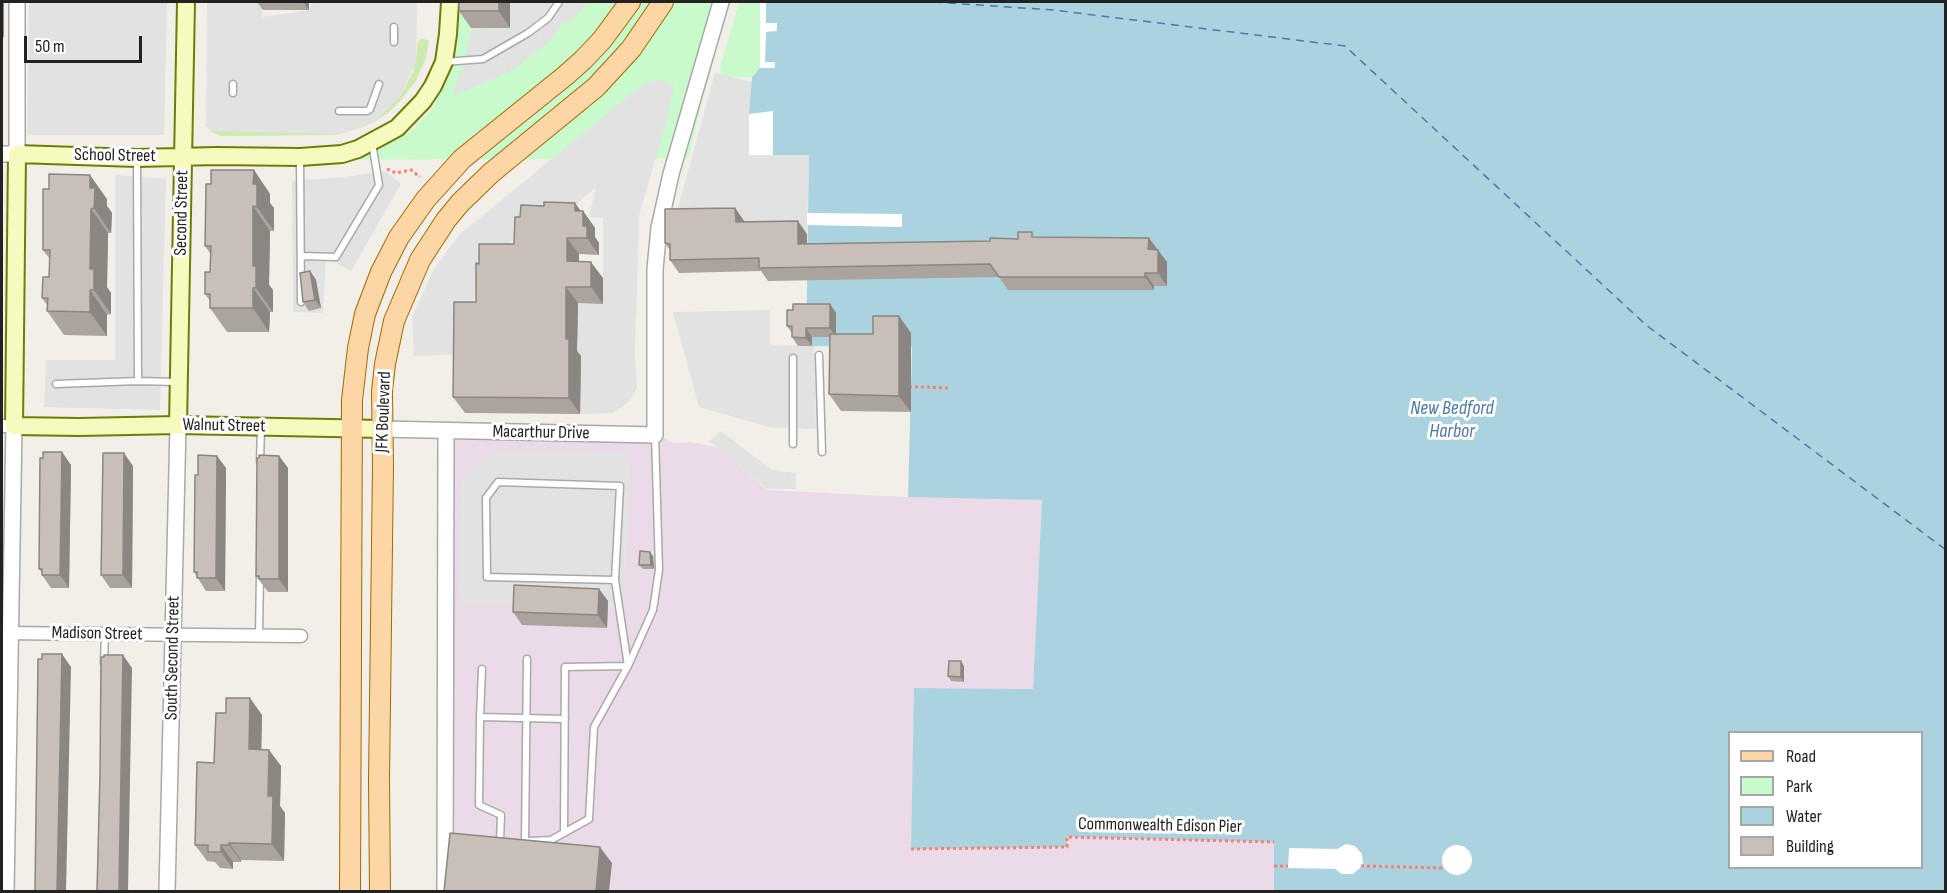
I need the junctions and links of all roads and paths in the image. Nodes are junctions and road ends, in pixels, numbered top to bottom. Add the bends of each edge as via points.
1 (17, 2) edge
2 (186, 2) edge
3 (450, 2) edge
4 (559, 2) edge
5 (630, 2) edge
6 (663, 2) edge
7 (721, 2) edge
8 (394, 27) dead end
9 (394, 42) dead end
10 (444, 62) junction
11 (233, 84) dead end
12 (379, 84) dead end
13 (233, 93) dead end
14 (339, 111) dead end
15 (372, 143) junction
16 (9, 154) edge
17 (183, 157) junction
18 (300, 157) junction
19 (137, 158) junction
20 (386, 168) dead end
21 (420, 177) dead end
22 (302, 256) junction
23 (302, 302) edge
24 (819, 355) dead end
25 (793, 358) dead end
26 (138, 381) junction
27 (179, 382) junction
28 (56, 384) dead end
29 (909, 387) dead end
30 (948, 388) dead end
31 (178, 425) junction
32 (8, 426) edge
33 (261, 426) junction
34 (352, 428) junction
35 (382, 429) junction
36 (446, 430) junction
37 (655, 435) junction
38 (793, 444) dead end
39 (822, 452) dead end
40 (260, 472) edge
41 (260, 566) edge
42 (615, 580) junction
43 (6, 633) edge
44 (105, 634) junction
45 (173, 635) junction
46 (259, 636) junction
47 (301, 636) dead end
48 (527, 659) dead end
49 (628, 666) junction
50 (104, 669) edge
51 (482, 669) dead end
52 (480, 717) junction
53 (525, 718) junction
54 (565, 719) junction
55 (564, 833) junction
56 (492, 841) edge
57 (500, 841) junction
58 (509, 841) edge
59 (517, 841) edge
60 (525, 841) junction
61 (1274, 842) dead end
62 (911, 849) dead end
63 (1274, 866) dead end
64 (1288, 866) dead end
65 (1361, 866) dead end
66 (1444, 868) dead end
67 (6, 891) edge
68 (167, 891) edge
69 (350, 891) edge
70 (380, 891) edge
71 (445, 891) edge

1 - 16 street
2 - 17 main road, Second Street
3 - 10 main road, School Street
4 - 10 lane via 548,18 528,33 483,59
5 - 34 main road, JFK Boulevard via 583,60 462,159 399,237 381,272 362,329
6 - 35 main road, JFK Boulevard via 614,69 491,173 460,203 432,241 394,321 382,391
7 - 37 street via 659,228 655,269
8 - 9 lane
10 - 15 main road, School Street via 417,108 397,128
11 - 13 lane
12 - 14 lane via 370,109
15 - 18 main road, School Street via 342,154
15 - 22 lane via 379,185 336,256
16 - 19 main road, School Street
16 - 32 main road
17 - 18 main road, School Street
17 - 19 main road, School Street
17 - 27 main road, Second Street
18 - 22 lane
19 - 26 lane
20 - 21 path via 396,173 411,170
22 - 23 lane
24 - 39 lane
25 - 38 lane
26 - 27 lane
26 - 28 lane
27 - 31 main road, Second Street
29 - 30 path
31 - 32 main road, Walnut Street
31 - 33 main road, Walnut Street
31 - 45 street, South Second Street
32 - 43 street
33 - 34 main road, Walnut Street
33 - 40 lane
34 - 35 main road, Walnut Street
34 - 69 main road, JFK Boulevard
35 - 36 street, Walnut Street
35 - 70 main road, JFK Boulevard
36 - 37 street, Macarthur Drive
36 - 71 street
37 - 49 lane via 659,570 653,610
41 - 46 lane
42 - 42 lane via 620,486 498,482 486,498 487,577
42 - 49 lane
43 - 44 street, Madison Street
43 - 67 street
44 - 45 street, Madison Street
44 - 50 lane
45 - 46 street, Madison Street
45 - 68 street, South Second Street
46 - 47 street, Madison Street
48 - 53 lane
49 - 54 lane via 565,667
49 - 55 lane via 594,727 589,819
51 - 52 lane
52 - 53 lane
52 - 57 lane via 479,805 501,815
53 - 54 lane
53 - 60 lane
54 - 55 lane
55 - 60 lane via 551,840
56 - 57 lane
57 - 58 lane
59 - 60 lane
61 - 62 path, Commonwealth Edison Pier via 1066,837 1067,847
63 - 64 path
65 - 66 path

